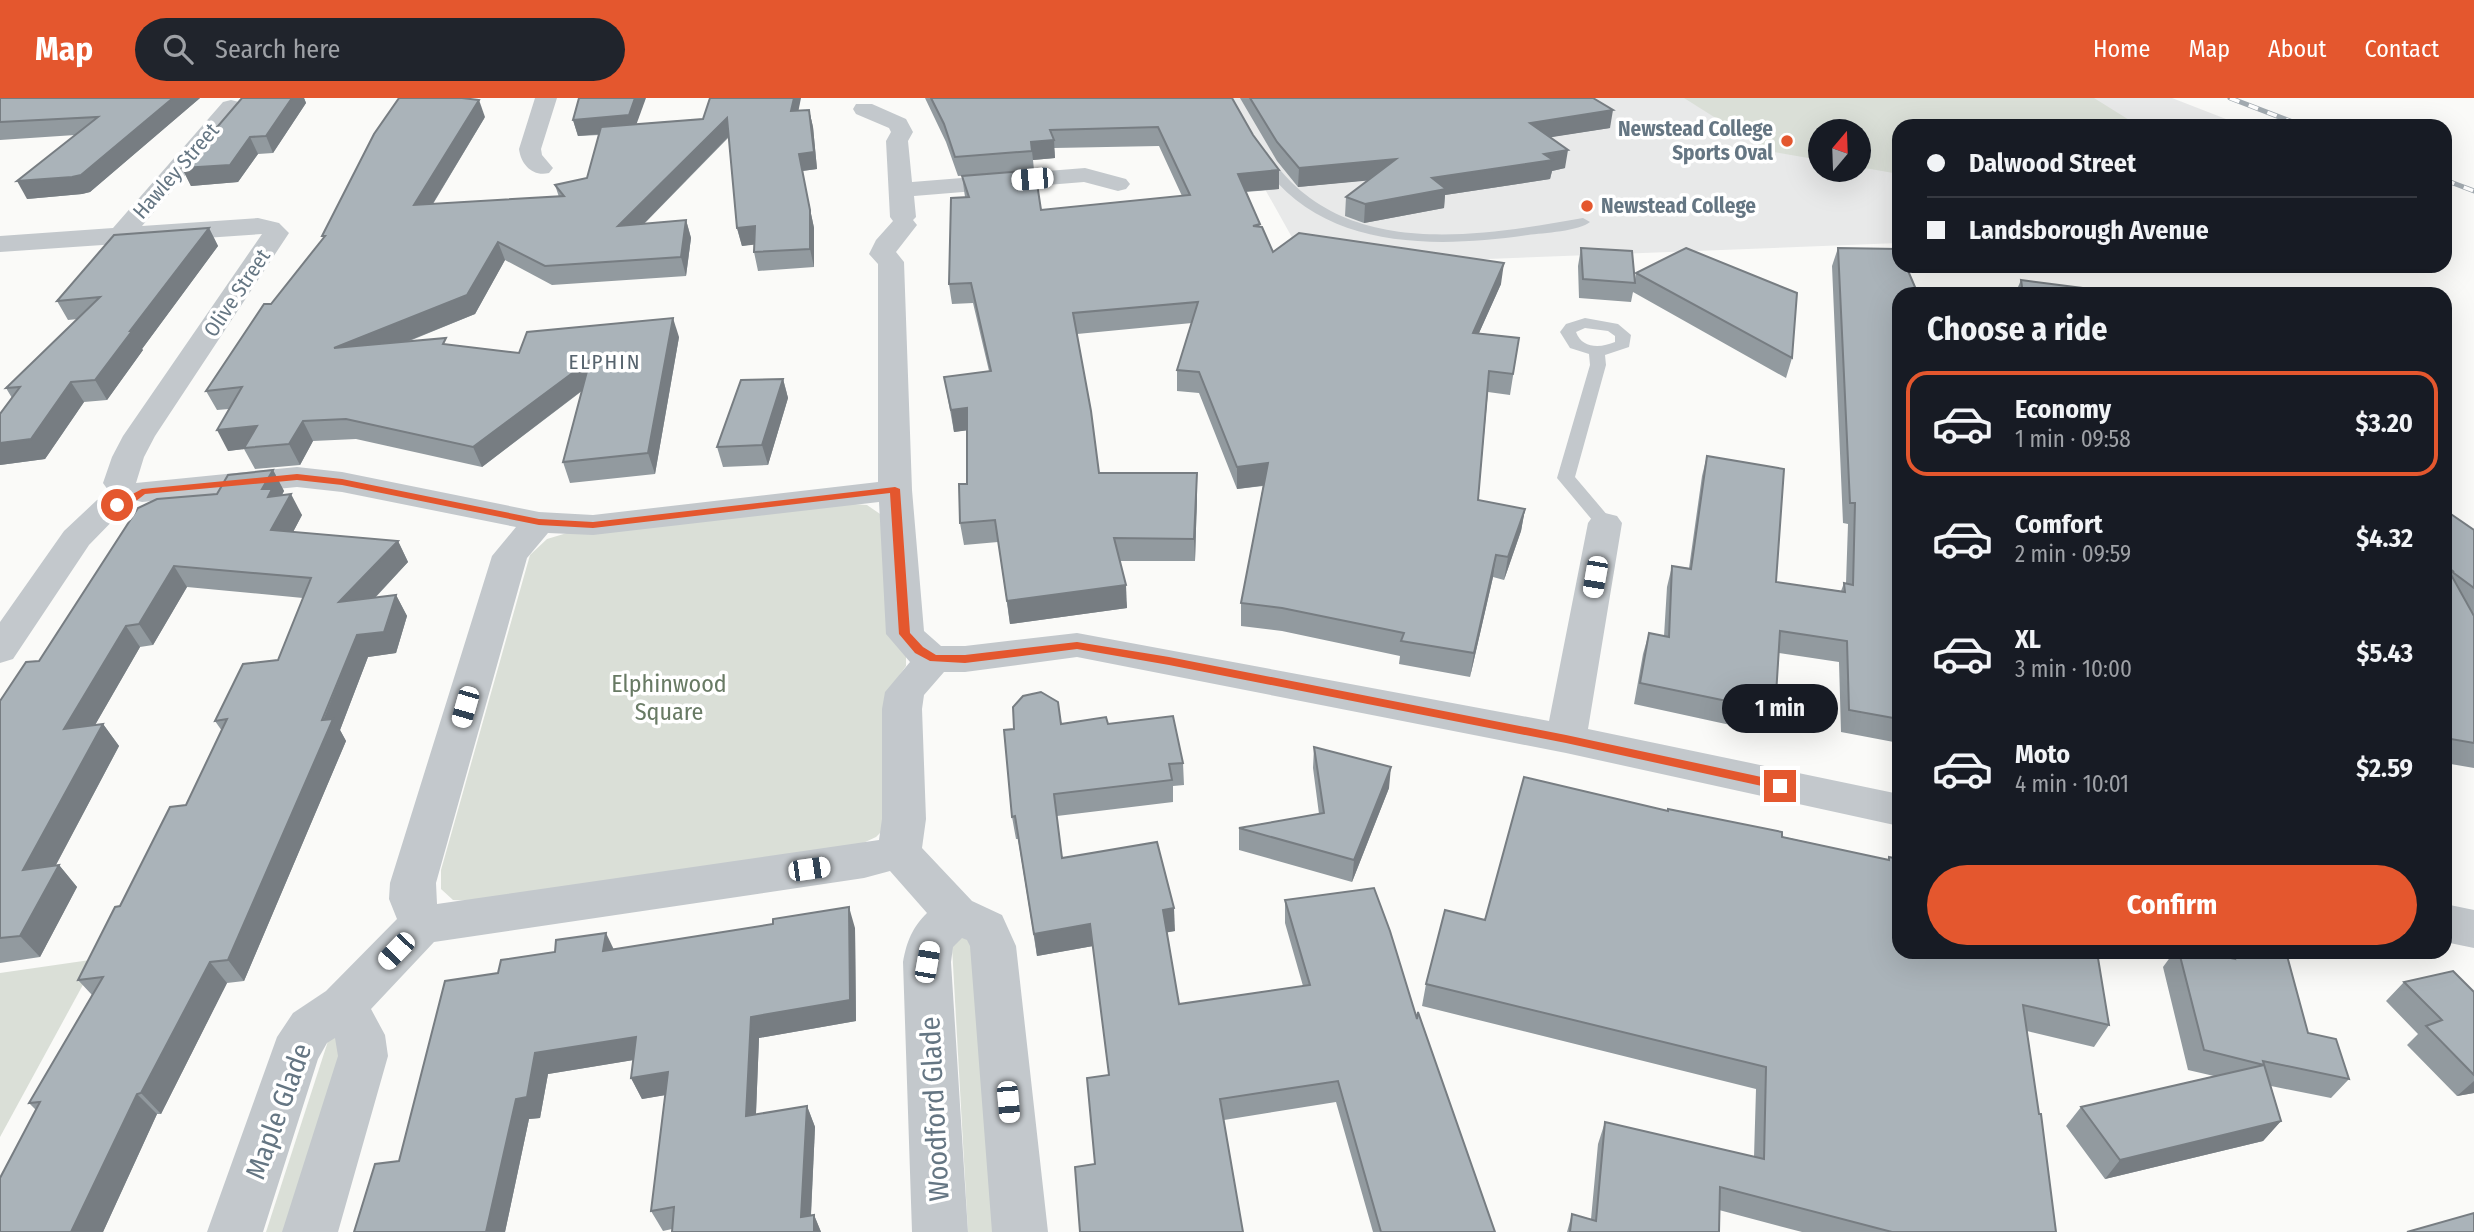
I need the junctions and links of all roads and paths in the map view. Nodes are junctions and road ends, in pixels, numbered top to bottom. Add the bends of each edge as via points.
1 (546, 98) edge
2 (862, 104) edge
3 (231, 107) edge
4 (1254, 137) edge
5 (1108, 161) dead end
6 (541, 168) dead end
7 (1084, 175) junction
8 (1118, 184) dead end
9 (900, 190) junction
10 (1583, 222) dead end
11 (121, 235) junction
12 (0, 244) edge
13 (1597, 350) dead end
14 (895, 489) junction
15 (124, 494) junction
16 (539, 522) junction
17 (1605, 523) joint
18 (0, 650) edge
19 (934, 659) junction
20 (1566, 739) junction
21 (1892, 809) edge
22 (899, 852) junction
23 (956, 914) junction
24 (422, 924) junction
25 (2452, 924) edge
26 (2474, 929) edge
27 (343, 1006) junction
28 (235, 1232) edge
29 (310, 1232) edge
30 (940, 1232) edge
31 (1020, 1232) edge

1 - 6 street via 530,149
2 - 9 street via 864,117 897,141
3 - 11 street, Hawley Street
4 - 10 lane via 1266,161 1301,201 1346,225 1447,240 1505,236
5 - 7 street
7 - 8 street
7 - 9 street
9 - 14 street via 910,240 891,262
11 - 12 street, Olive Street
11 - 15 street, Olive Street via 246,226 263,226 276,233 139,436 128,457
13 - 17 lane via 1598,365 1566,478
14 - 16 street via 593,525
14 - 19 street via 905,634
15 - 16 street via 297,477
15 - 18 street, Olive Street via 76,538
16 - 24 street via 510,556 413,883 412,899
17 - 20 street
19 - 20 street via 1077,645
19 - 22 street via 905,692 904,819
20 - 21 street
22 - 23 street
22 - 24 street
23 - 30 street, Woodford Glade via 931,939 927,962
23 - 31 street via 986,928 993,946
24 - 27 street, Maple Glade
25 - 26 street
27 - 28 street, Maple Glade via 310,1028 295,1052
27 - 29 street via 360,1035 363,1056

